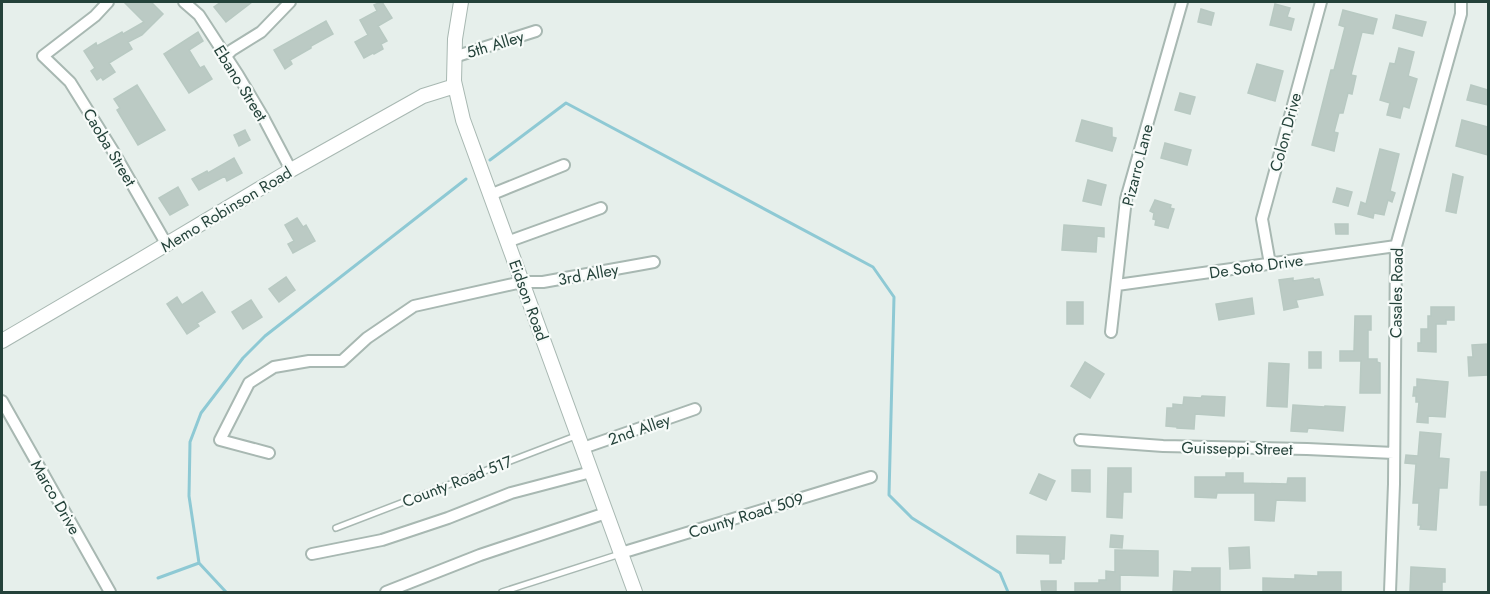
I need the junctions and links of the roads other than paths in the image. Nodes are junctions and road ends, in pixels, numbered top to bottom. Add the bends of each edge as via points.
1 (108, 2) edge
2 (184, 2) edge
3 (290, 2) edge
4 (461, 2) edge
5 (1182, 2) edge
6 (1320, 2) edge
7 (1461, 2) edge
8 (536, 31) dead end
9 (225, 57) junction
10 (454, 57) junction
11 (455, 86) junction
12 (564, 165) dead end
13 (291, 170) junction
14 (490, 195) junction
15 (600, 208) dead end
16 (507, 242) junction
17 (167, 244) junction
18 (1396, 246) junction
19 (654, 262) dead end
20 (1269, 264) junction
21 (522, 282) junction
22 (1117, 285) junction
23 (1111, 332) dead end
24 (2, 341) edge
25 (2, 401) edge
26 (695, 409) dead end
27 (1080, 440) dead end
28 (580, 441) junction
29 (269, 453) dead end
30 (1394, 453) junction
31 (591, 472) junction
32 (871, 477) dead end
33 (606, 513) junction
34 (336, 528) dead end
35 (621, 553) junction
36 (312, 554) dead end
37 (110, 592) edge
38 (386, 592) edge
39 (501, 592) edge
40 (635, 592) edge
41 (1390, 592) edge

1 - 17 street, Caoba Street via 43,56 69,81
2 - 9 street, Ebano Street via 199,15
3 - 9 street via 261,32
4 - 10 street, Eidson Road
5 - 22 street, Pizarro Lane via 1126,199
6 - 20 street, Colon Drive via 1262,219
7 - 18 street, Casales Road via 1461,15
8 - 10 street, 5th Alley
9 - 13 street, Ebano Street
10 - 11 street, Eidson Road
11 - 13 street, Memo Robinson Road via 423,96
11 - 14 street, Eidson Road
12 - 14 street
13 - 17 street, Memo Robinson Road
14 - 16 street, Eidson Road
15 - 16 street
16 - 21 street, Eidson Road
17 - 24 street, Memo Robinson Road
18 - 20 street, De Soto Drive
18 - 30 street, Casales Road
19 - 21 street, 3rd Alley via 543,282
20 - 22 street, De Soto Drive
21 - 28 street, Eidson Road
21 - 29 street, 3rd Alley via 414,306 367,338 342,361 274,367 249,382 220,440
22 - 23 street, Pizarro Lane
25 - 37 street, Marco Drive
26 - 28 street, 2nd Alley
27 - 30 street, Guisseppi Street
28 - 31 street, Eidson Road
28 - 34 lane, County Road 517
30 - 41 street, Casales Road
31 - 33 street, Eidson Road
31 - 36 street via 511,493 382,540
32 - 35 street, County Road 509
33 - 35 street, Eidson Road
33 - 38 street via 480,555
35 - 39 lane
35 - 40 street, Eidson Road

